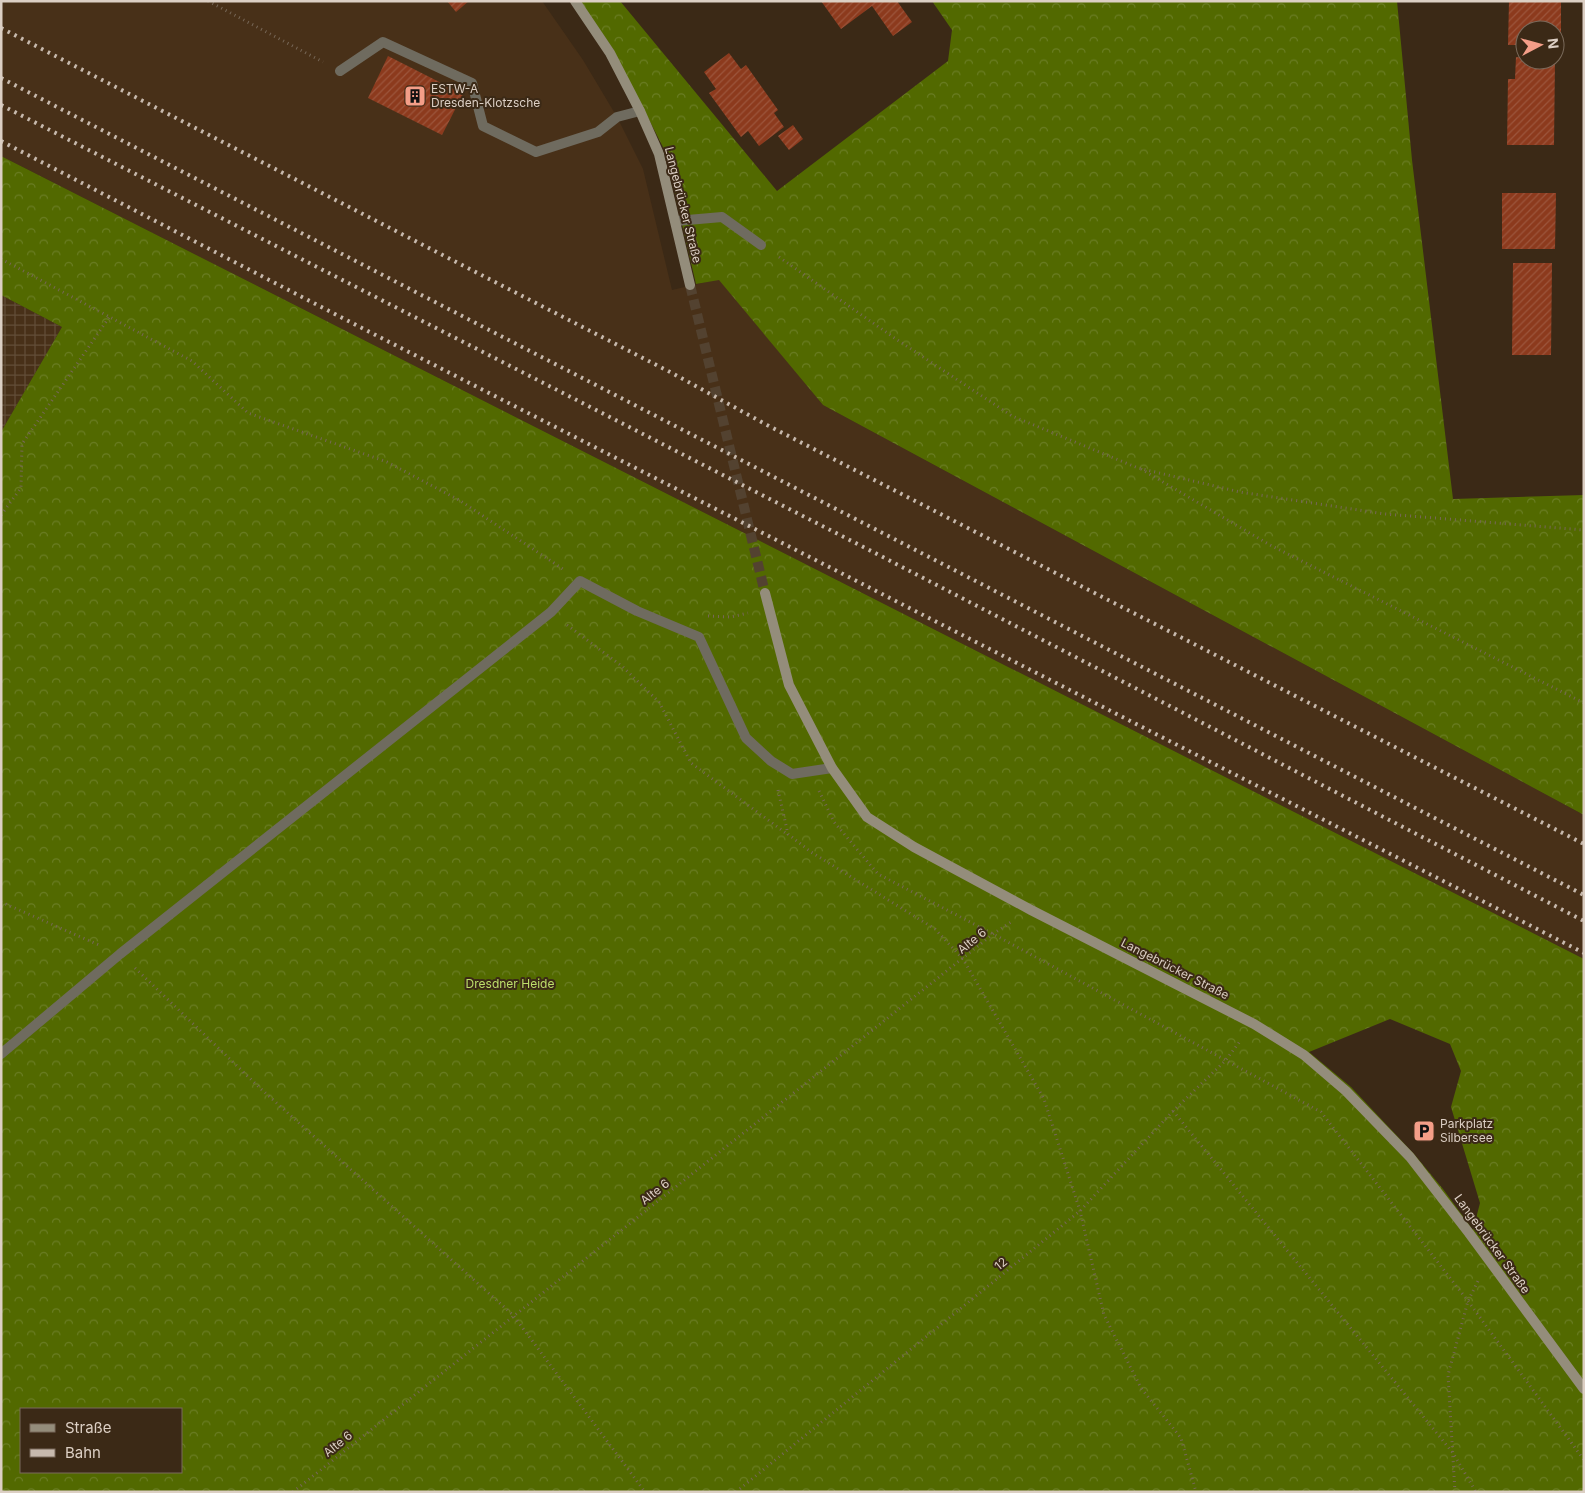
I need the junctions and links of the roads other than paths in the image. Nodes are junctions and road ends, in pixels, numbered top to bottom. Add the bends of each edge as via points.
1 (575, 1) edge
2 (340, 71) road end
3 (640, 111) junction
4 (676, 221) junction
5 (761, 245) road end
6 (690, 285) tunnel mouth
7 (765, 593) tunnel mouth
8 (832, 768) junction
9 (1, 1054) edge
10 (1584, 1389) edge

1 - 3 main road, Langebrücker Straße via 610,53
2 - 3 lane via 383,42 472,83 483,126 536,152 598,132 616,118
3 - 4 main road, Langebrücker Straße via 659,154
4 - 5 lane via 722,217
4 - 6 main road, Langebrücker Straße
7 - 8 main road, Langebrücker Straße via 789,685
8 - 9 lane via 792,774 771,761 746,738 699,637 637,611 580,581 550,612 120,954
8 - 10 main road, Langebrücker Straße via 867,817 914,847 1254,1024 1304,1056 1346,1092 1410,1157

